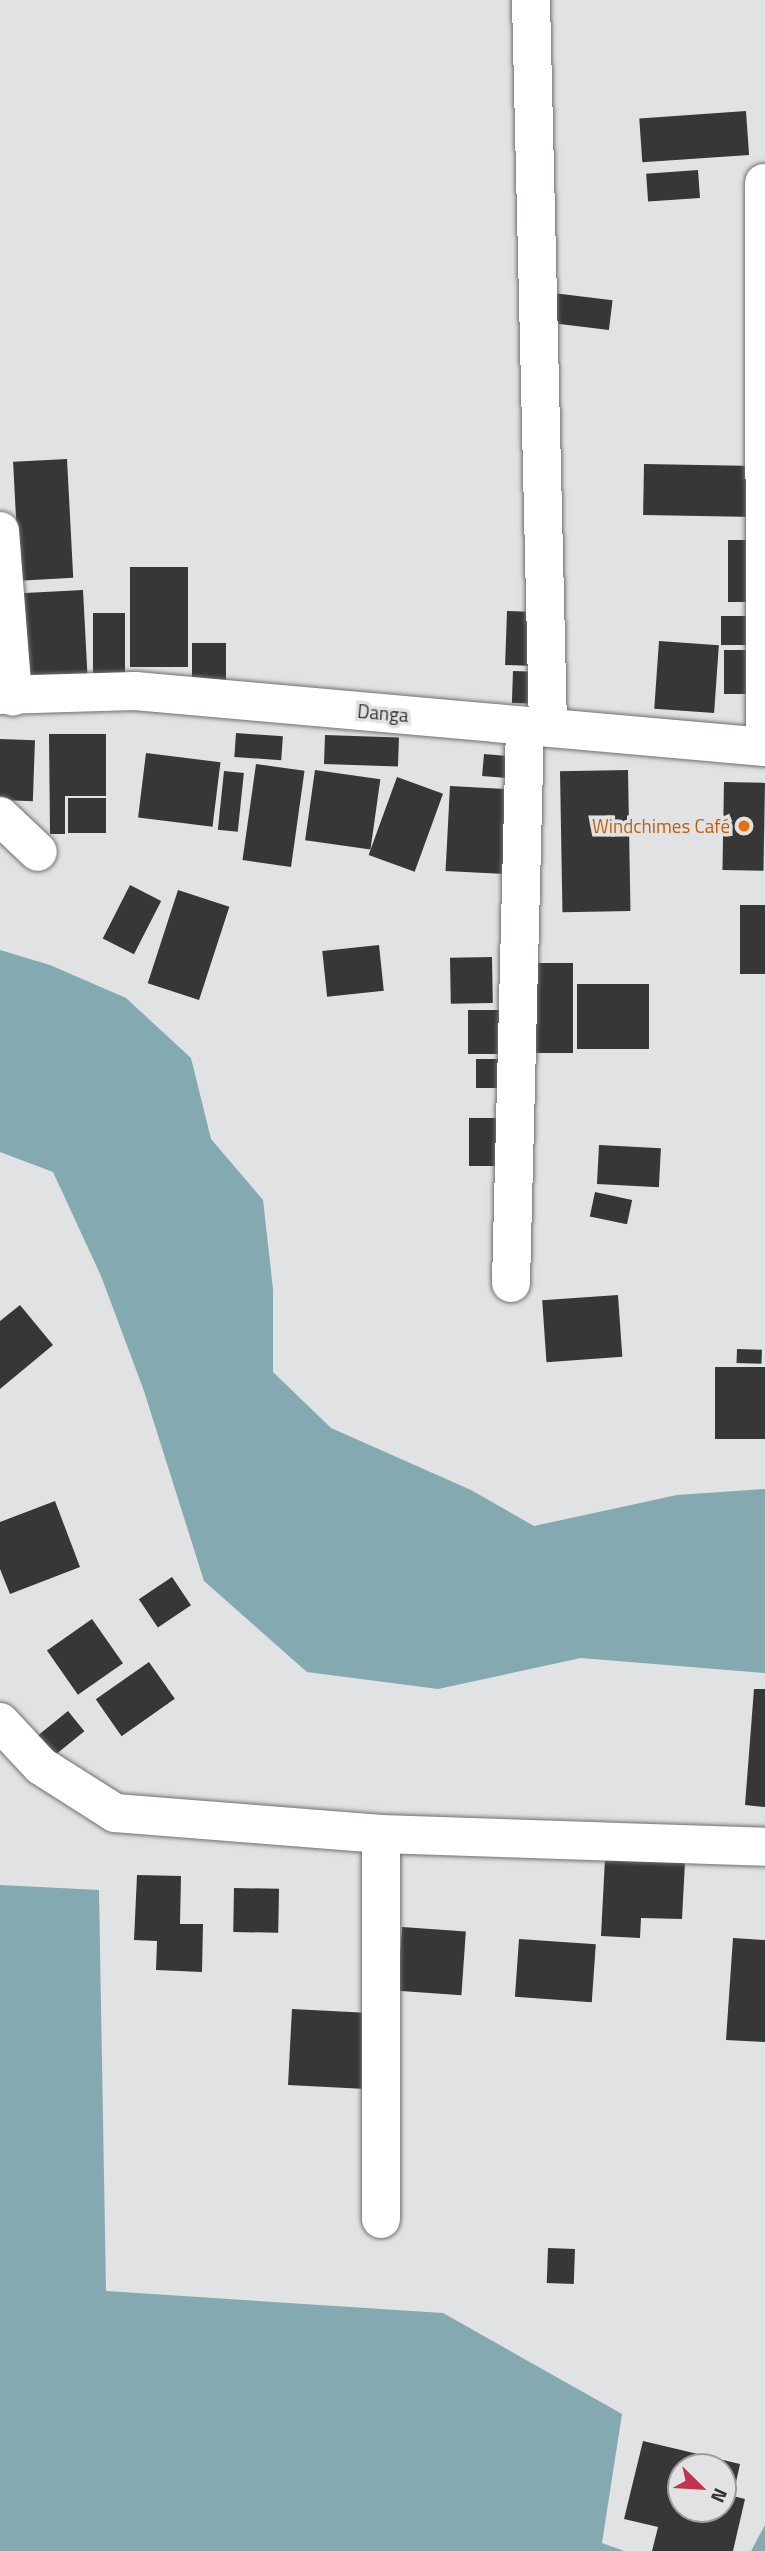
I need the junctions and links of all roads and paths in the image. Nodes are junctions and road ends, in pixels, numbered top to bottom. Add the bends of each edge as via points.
1 (531, 0) edge
2 (764, 183) edge
3 (0, 531) edge
4 (7, 695) edge
5 (537, 727) junction
6 (765, 747) edge
7 (0, 816) edge
8 (38, 852) dead end
9 (511, 1283) dead end
10 (0, 1722) edge
11 (381, 1834) junction
12 (765, 1847) edge
13 (381, 2219) dead end

1 - 5 street
2 - 6 street
3 - 4 street
4 - 5 street, Danga via 135,691
5 - 6 street, Danga
5 - 9 street
7 - 8 street
10 - 11 street via 41,1766 115,1812
11 - 12 street
11 - 13 street

